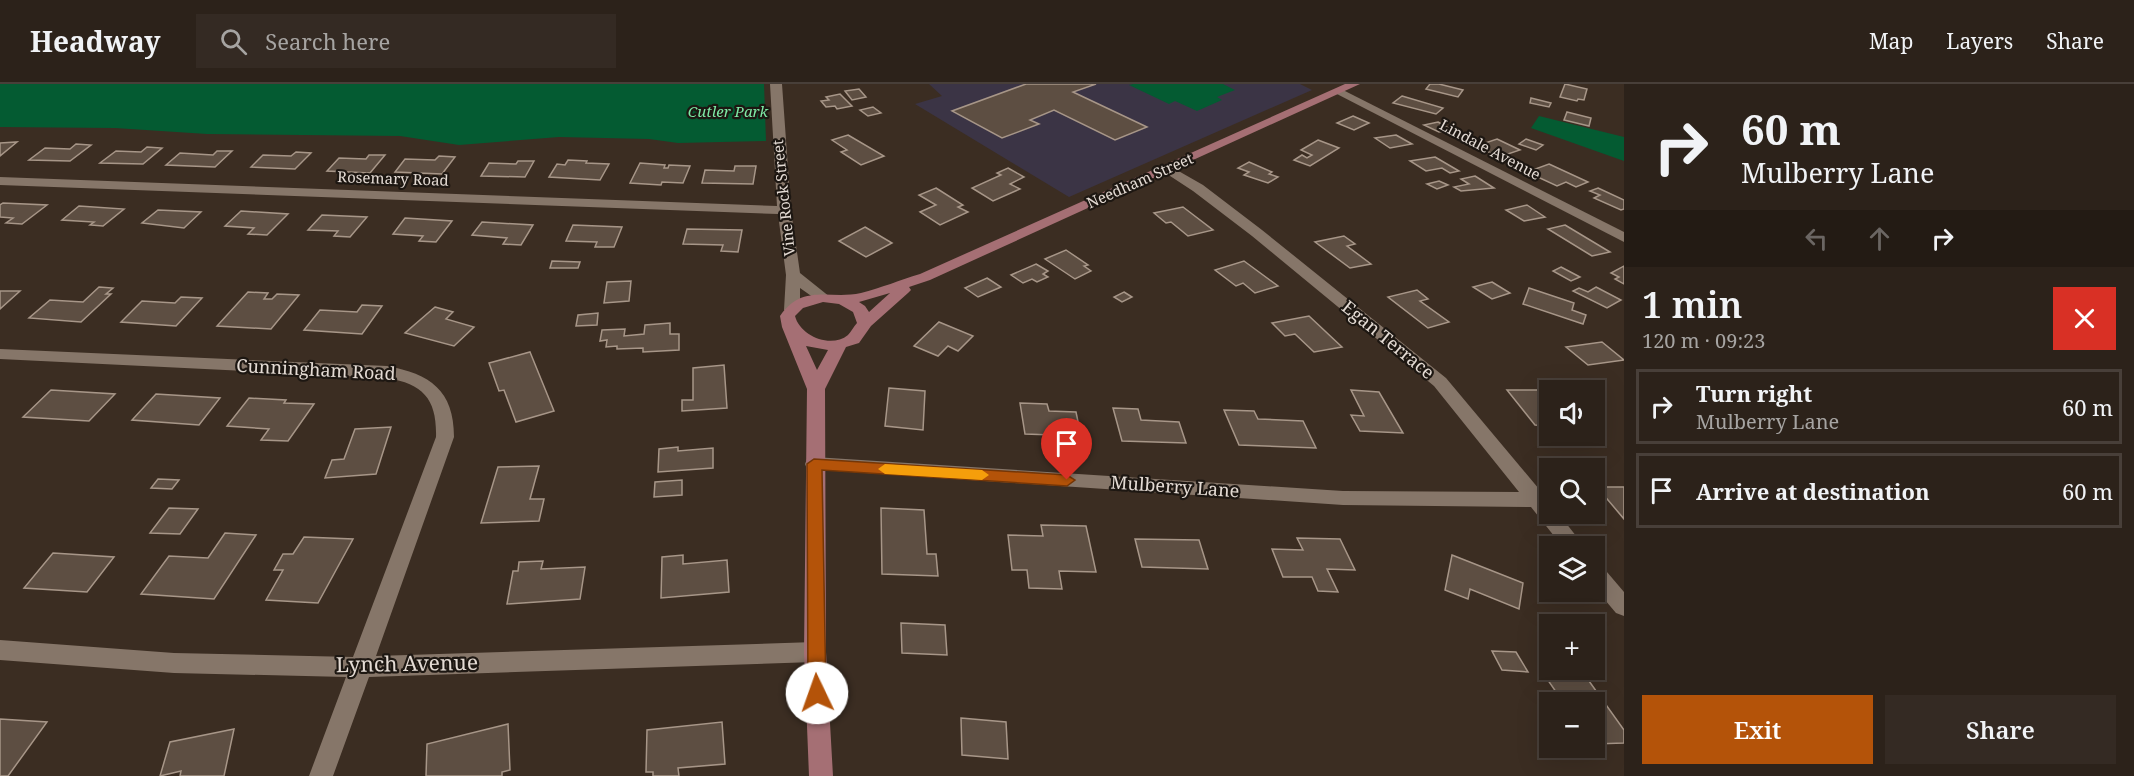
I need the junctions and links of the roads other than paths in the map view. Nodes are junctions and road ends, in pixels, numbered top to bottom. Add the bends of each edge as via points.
1 (776, 84) edge
2 (1354, 84) edge
3 (1340, 91) junction
4 (1168, 169) junction
5 (0, 181) edge
6 (784, 210) junction
7 (1624, 238) edge
8 (793, 275) junction
9 (925, 277) junction
10 (822, 297) junction
11 (843, 300) junction
12 (792, 310) junction
13 (865, 323) junction
14 (792, 333) junction
15 (841, 343) junction
16 (0, 354) edge
17 (816, 389) junction
18 (814, 464) junction
19 (1537, 500) junction
20 (1566, 536) edge
21 (1605, 584) edge
22 (1624, 607) edge
23 (0, 650) edge
24 (815, 651) junction
25 (359, 667) junction
26 (321, 776) edge
27 (821, 776) edge

1 - 6 street, Vine Rock Street
2 - 3 main road, Needham Street
3 - 4 main road, Needham Street
3 - 7 street, Lindale Avenue
4 - 9 main road, Needham Street
4 - 19 street, Egan Terrace via 1257,233 1440,382
5 - 6 street, Rosemary Road
6 - 8 street, Vine Rock Street
8 - 10 street, Vine Rock Street
8 - 12 street, Vine Rock Street
9 - 11 main road, Needham Street
9 - 13 main road, Needham Street via 896,294
10 - 11 main road
10 - 12 main road
11 - 13 main road via 860,309
12 - 14 main road via 788,317
13 - 15 main road via 857,335
14 - 15 main road via 808,342
14 - 17 main road
15 - 17 main road
16 - 25 street, Cunningham Road via 387,372 414,377 433,391 445,412 444,437
17 - 18 main road
18 - 19 street, Mulberry Lane via 1343,498
18 - 24 main road
19 - 20 street, Egan Terrace
21 - 22 street
23 - 25 street, Lynch Avenue via 174,663
24 - 25 street, Lynch Avenue
24 - 27 main road
25 - 26 street, Cunningham Road

